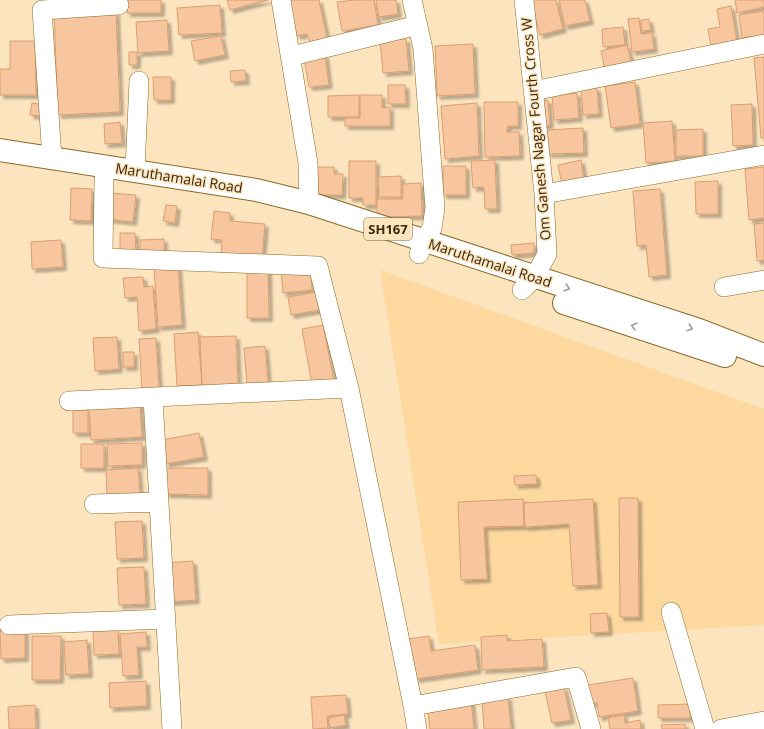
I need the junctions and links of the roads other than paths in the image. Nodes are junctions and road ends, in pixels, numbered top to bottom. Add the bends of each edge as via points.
1 (281, 0) edge
2 (412, 0) edge
3 (524, 0) edge
4 (118, 5) dead end
5 (418, 25) junction
6 (764, 44) edge
7 (292, 56) junction
8 (139, 81) dead end
9 (533, 91) junction
10 (0, 150) edge
11 (764, 155) edge
12 (52, 158) junction
13 (0, 164) edge
14 (135, 170) junction
15 (104, 179) junction
16 (544, 194) junction
17 (309, 203) junction
18 (422, 248) junction
19 (764, 280) edge
20 (528, 284) junction
21 (724, 287) dead end
22 (764, 355) edge
23 (764, 369) edge
24 (348, 388) junction
25 (153, 398) junction
26 (69, 401) dead end
27 (159, 502) junction
28 (94, 504) dead end
29 (671, 612) dead end
30 (166, 619) junction
31 (8, 624) dead end
32 (413, 706) junction
33 (764, 721) edge
34 (172, 729) edge
35 (414, 729) edge
36 (591, 729) edge
37 (705, 729) edge
38 (721, 729) edge

1 - 7 street
2 - 5 street
3 - 9 street, Om Ganesh Nagar Fourth Cross W
4 - 12 street via 42,10
5 - 7 street
5 - 18 street via 423,49 435,208 432,228
6 - 9 street
7 - 17 street via 308,163
8 - 14 street
9 - 16 street, Om Ganesh Nagar Fourth Cross W
10 - 12 main road, Maruthamalai Road / SH167
11 - 16 street
12 - 14 main road, Maruthamalai Road / SH167
13 - 15 main road, Maruthamalai Road / SH167
14 - 17 main road, Maruthamalai Road / SH167 via 256,190
15 - 18 main road, Maruthamalai Road / SH167 via 276,208
15 - 24 street via 103,258 318,266
16 - 20 street, Om Ganesh Nagar Fourth Cross W via 547,254
17 - 18 main road, Maruthamalai Road / SH167
18 - 20 main road, Maruthamalai Road / SH167
19 - 21 street
20 -> 22 main road, Maruthamalai Road / SH167 via 699,330
23 -> 20 main road, Maruthamalai Road / SH167
24 - 25 street
24 - 32 street
25 - 26 street
25 - 27 street
27 - 28 street
27 - 30 street
29 - 37 street
30 - 31 street
30 - 34 street
32 - 35 street
32 - 36 street via 576,676
33 - 38 street

